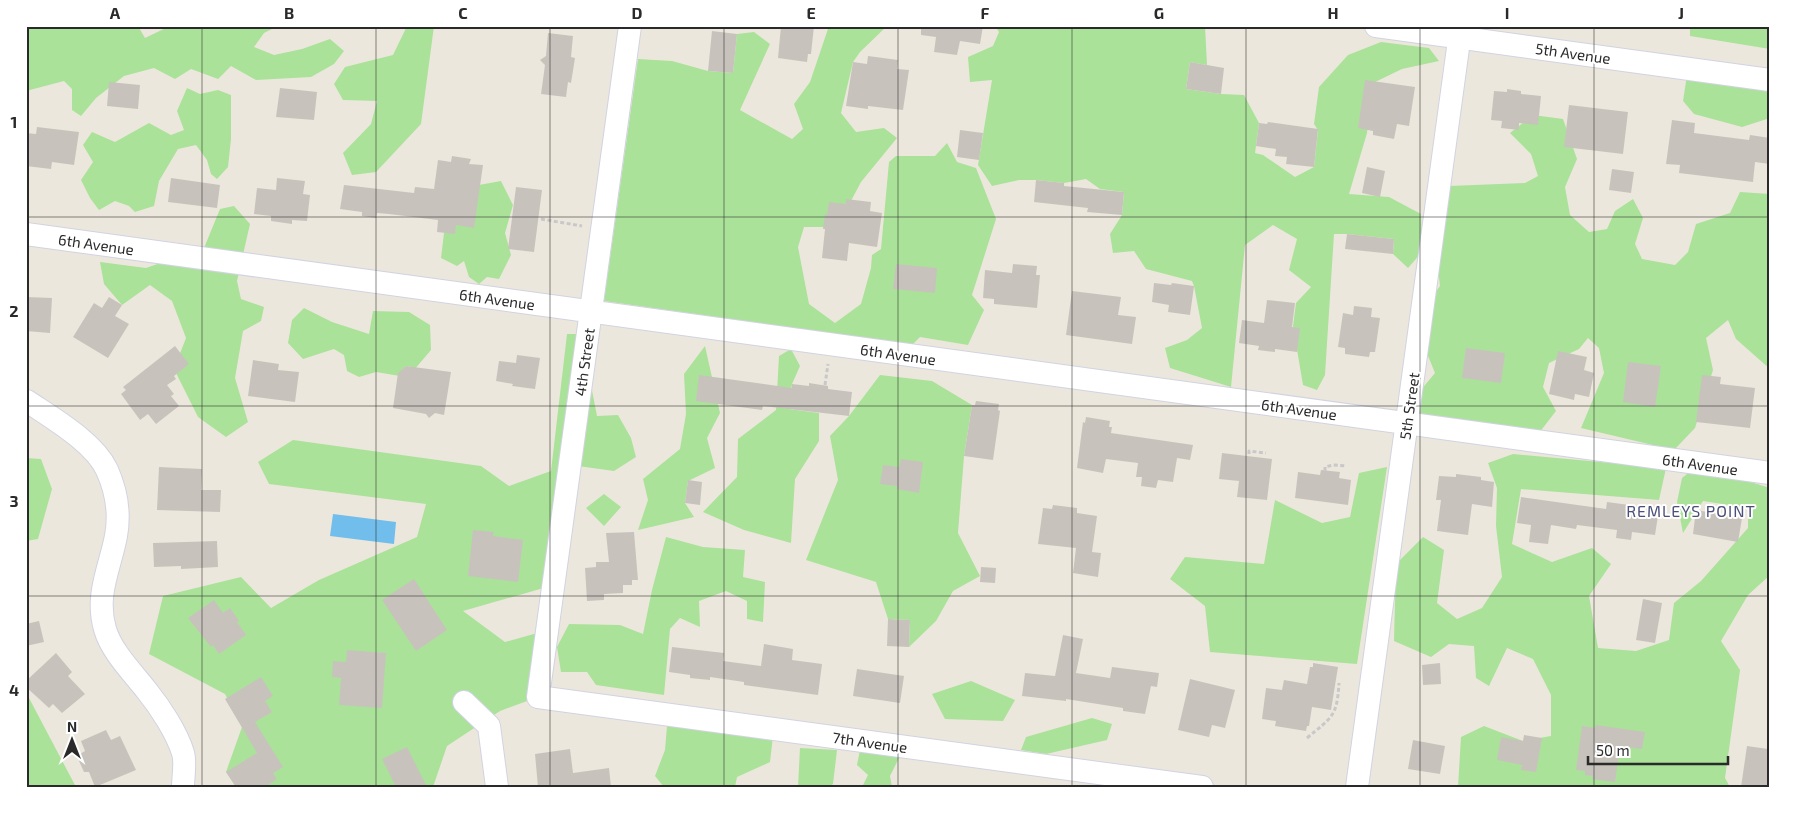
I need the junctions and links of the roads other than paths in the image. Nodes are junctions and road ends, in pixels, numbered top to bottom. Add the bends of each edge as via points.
1 (630, 26) edge
2 (1376, 26) edge
3 (1460, 32) edge
4 (1770, 80) edge
5 (26, 234) edge
6 (591, 312) junction
7 (27, 401) edge
8 (1407, 424) junction
9 (1770, 474) edge
10 (538, 697) joint
11 (464, 702) dead end
12 (183, 787) edge
13 (497, 787) edge
14 (1202, 787) edge
15 (1357, 787) edge

1 - 6 street, 4th Street
2 - 3 street, 5th Avenue
3 - 4 street, 5th Avenue
3 - 8 street, 5th Street
5 - 6 street, 6th Avenue
6 - 8 street, 6th Avenue
6 - 10 street, 4th Street
7 - 12 street via 84,441 106,468 117,505 116,536 101,597 105,629 122,660 173,731 184,754
8 - 9 street, 6th Avenue
8 - 15 street, 5th Street
10 - 14 street, 7th Avenue
11 - 13 street via 489,726

